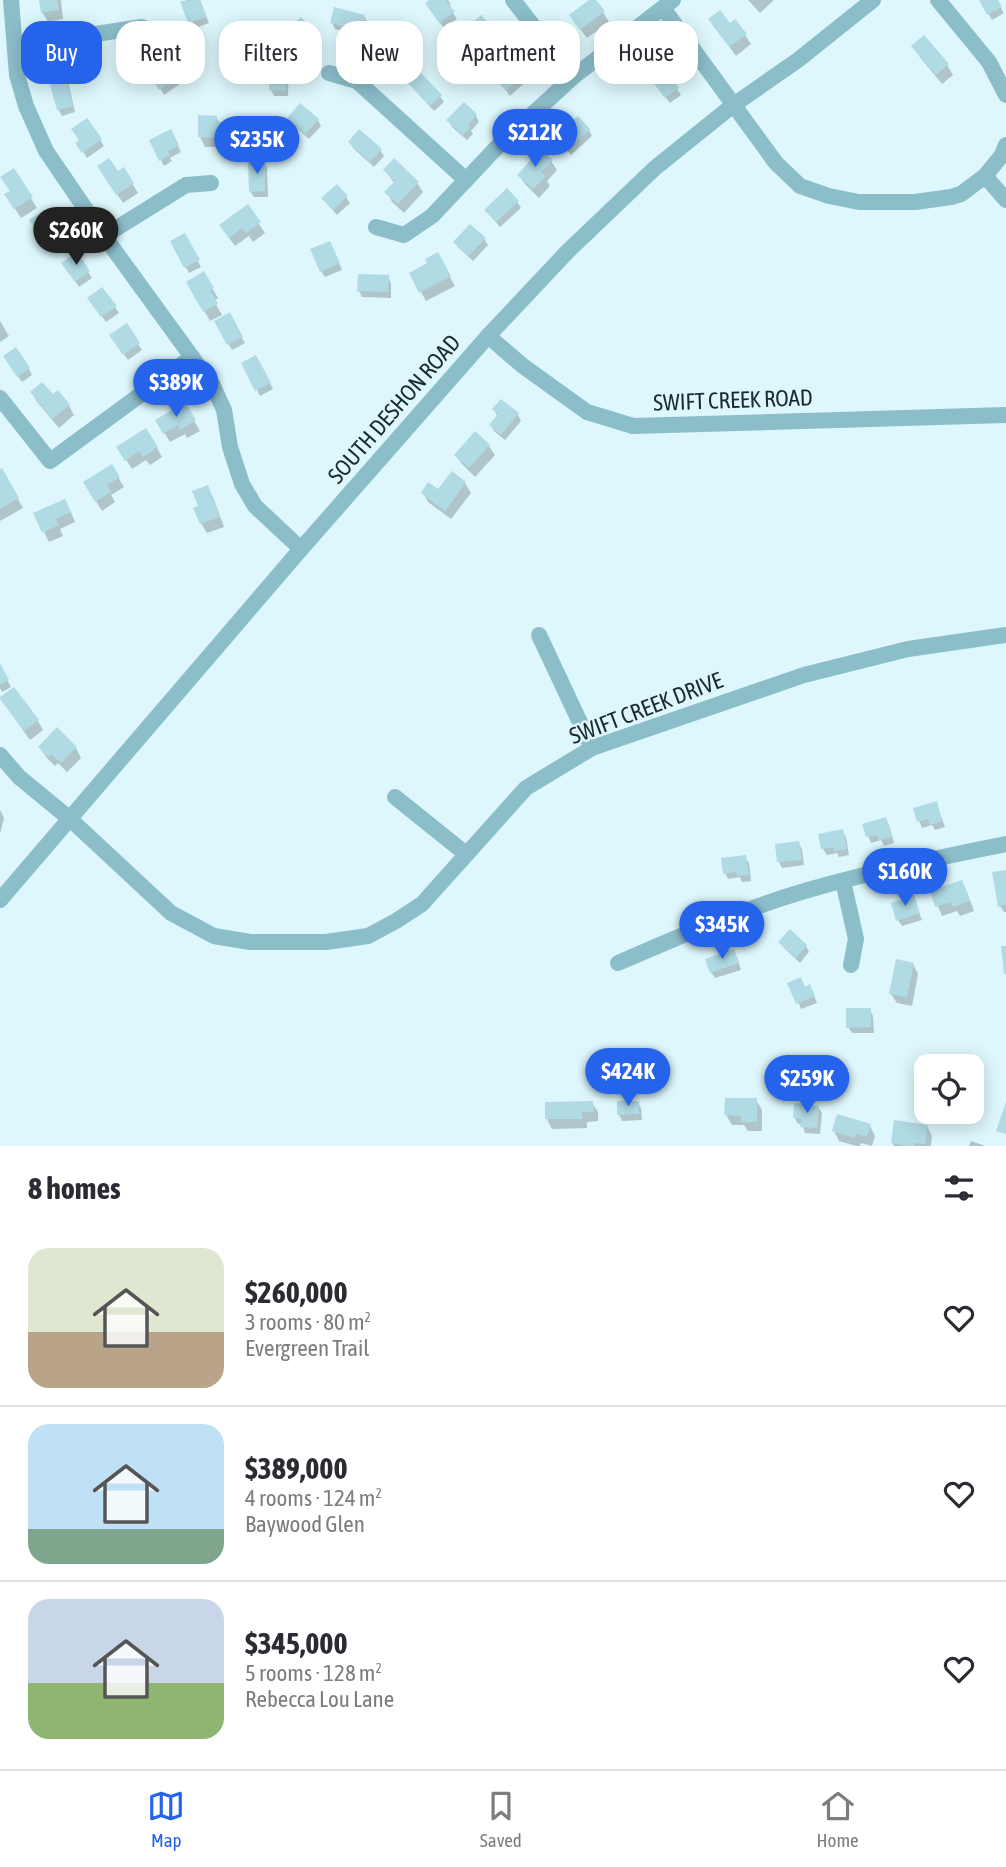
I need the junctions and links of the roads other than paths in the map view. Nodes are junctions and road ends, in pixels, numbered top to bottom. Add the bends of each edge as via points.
1 (11, 0) edge
2 (513, 0) edge
3 (873, 0) edge
4 (938, 0) edge
5 (668, 4) edge
6 (529, 21) edge
7 (116, 31) edge
8 (15, 46) junction
9 (580, 72) edge
10 (329, 73) dead end
11 (565, 84) edge
12 (1006, 95) edge
13 (732, 106) junction
14 (1006, 145) edge
15 (985, 176) junction
16 (466, 180) junction
17 (211, 183) dead end
18 (1006, 200) edge
19 (376, 227) dead end
20 (104, 236) junction
21 (488, 336) junction
22 (192, 357) junction
23 (0, 398) edge
24 (1006, 415) edge
25 (301, 549) junction
26 (539, 635) dead end
27 (1006, 636) edge
28 (592, 748) junction
29 (0, 755) edge
30 (395, 797) dead end
31 (70, 819) junction
32 (1006, 844) edge
33 (466, 854) junction
34 (843, 881) junction
35 (0, 900) edge
36 (618, 963) dead end
37 (851, 965) dead end

1 - 8 street
2 - 6 street
3 - 13 street, SOUTH DESHON ROAD
4 - 12 street via 989,62
5 - 9 street
5 - 13 street
7 - 8 street
8 - 20 street via 26,106 46,151
10 - 16 street via 357,81
11 - 16 street
13 - 15 street via 800,186 829,196 859,202 927,201 961,194
13 - 21 street, SOUTH DESHON ROAD via 655,168
14 - 15 street
15 - 18 street
16 - 19 street via 432,216 404,235
17 - 20 street via 186,185
20 - 22 street
21 - 24 street, SWIFT CREEK ROAD via 587,412 633,426
21 - 25 street, SOUTH DESHON ROAD
22 - 23 street via 50,461
22 - 25 street via 224,410 242,484 256,506
25 - 31 street, SOUTH DESHON ROAD
26 - 28 street
27 - 28 street, SWIFT CREEK DRIVE via 908,649 804,675
28 - 33 street, SWIFT CREEK DRIVE via 526,788
29 - 31 street, SWIFT CREEK DRIVE via 19,778
30 - 33 street
31 - 33 street, SWIFT CREEK DRIVE via 171,913 214,936 250,942 326,942 368,936 422,904
31 - 35 street, SOUTH DESHON ROAD
32 - 34 street
34 - 36 street via 703,926
34 - 37 street via 856,939

